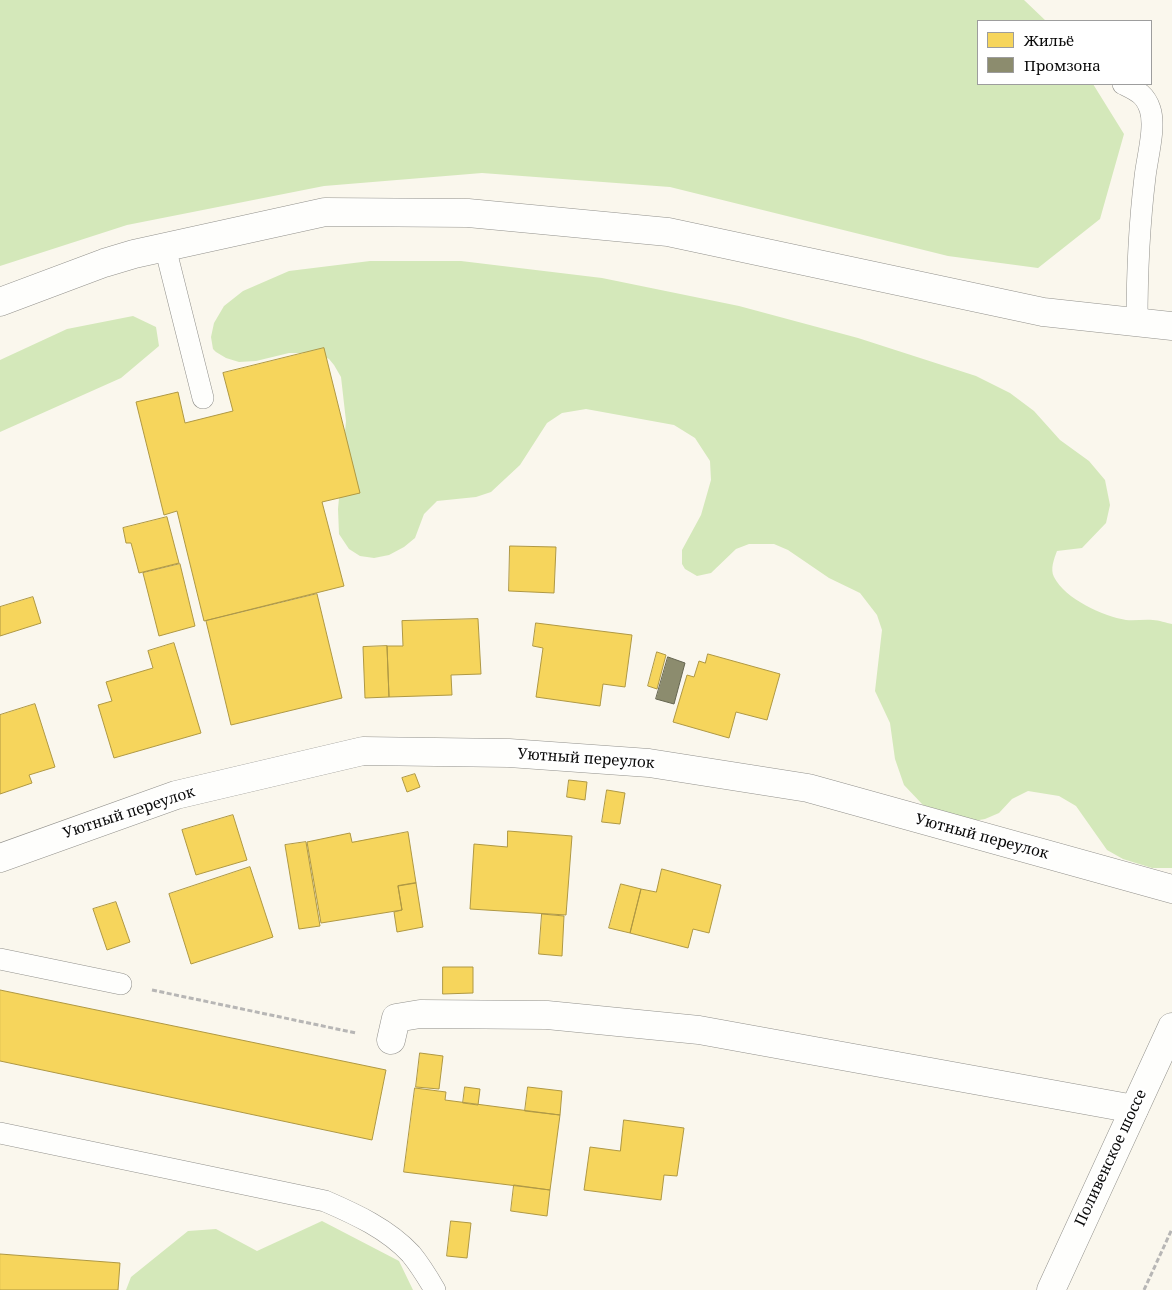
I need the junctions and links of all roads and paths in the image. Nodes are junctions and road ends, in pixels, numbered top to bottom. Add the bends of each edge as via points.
1 (1126, 85) edge
2 (165, 247) junction
3 (0, 302) edge
4 (1137, 323) junction
5 (1172, 326) edge
6 (203, 398) dead end
7 (0, 858) edge
8 (1172, 889) edge
9 (0, 959) edge
10 (121, 984) joint
11 (1172, 1027) edge
12 (391, 1040) joint
13 (1134, 1109) junction
14 (0, 1133) edge
15 (1172, 1230) edge
16 (436, 1290) edge
17 (1051, 1290) edge
18 (1144, 1290) edge

1 - 4 lane via 1142,93 1150,110 1152,126 1138,261
2 - 3 street via 104,263
2 - 4 street via 325,212 468,214 668,232 1044,312
2 - 6 lane
4 - 5 street
7 - 8 street, Уютный переулок via 176,795 363,751 508,753 650,763 808,788
9 - 10 lane
10 - 12 path
11 - 13 street, Поливенское шоссе
12 - 13 street via 396,1018 420,1014 547,1015 699,1030
13 - 17 street, Поливенское шоссе
14 - 16 lane via 325,1200 359,1216 411,1254
15 - 18 path

